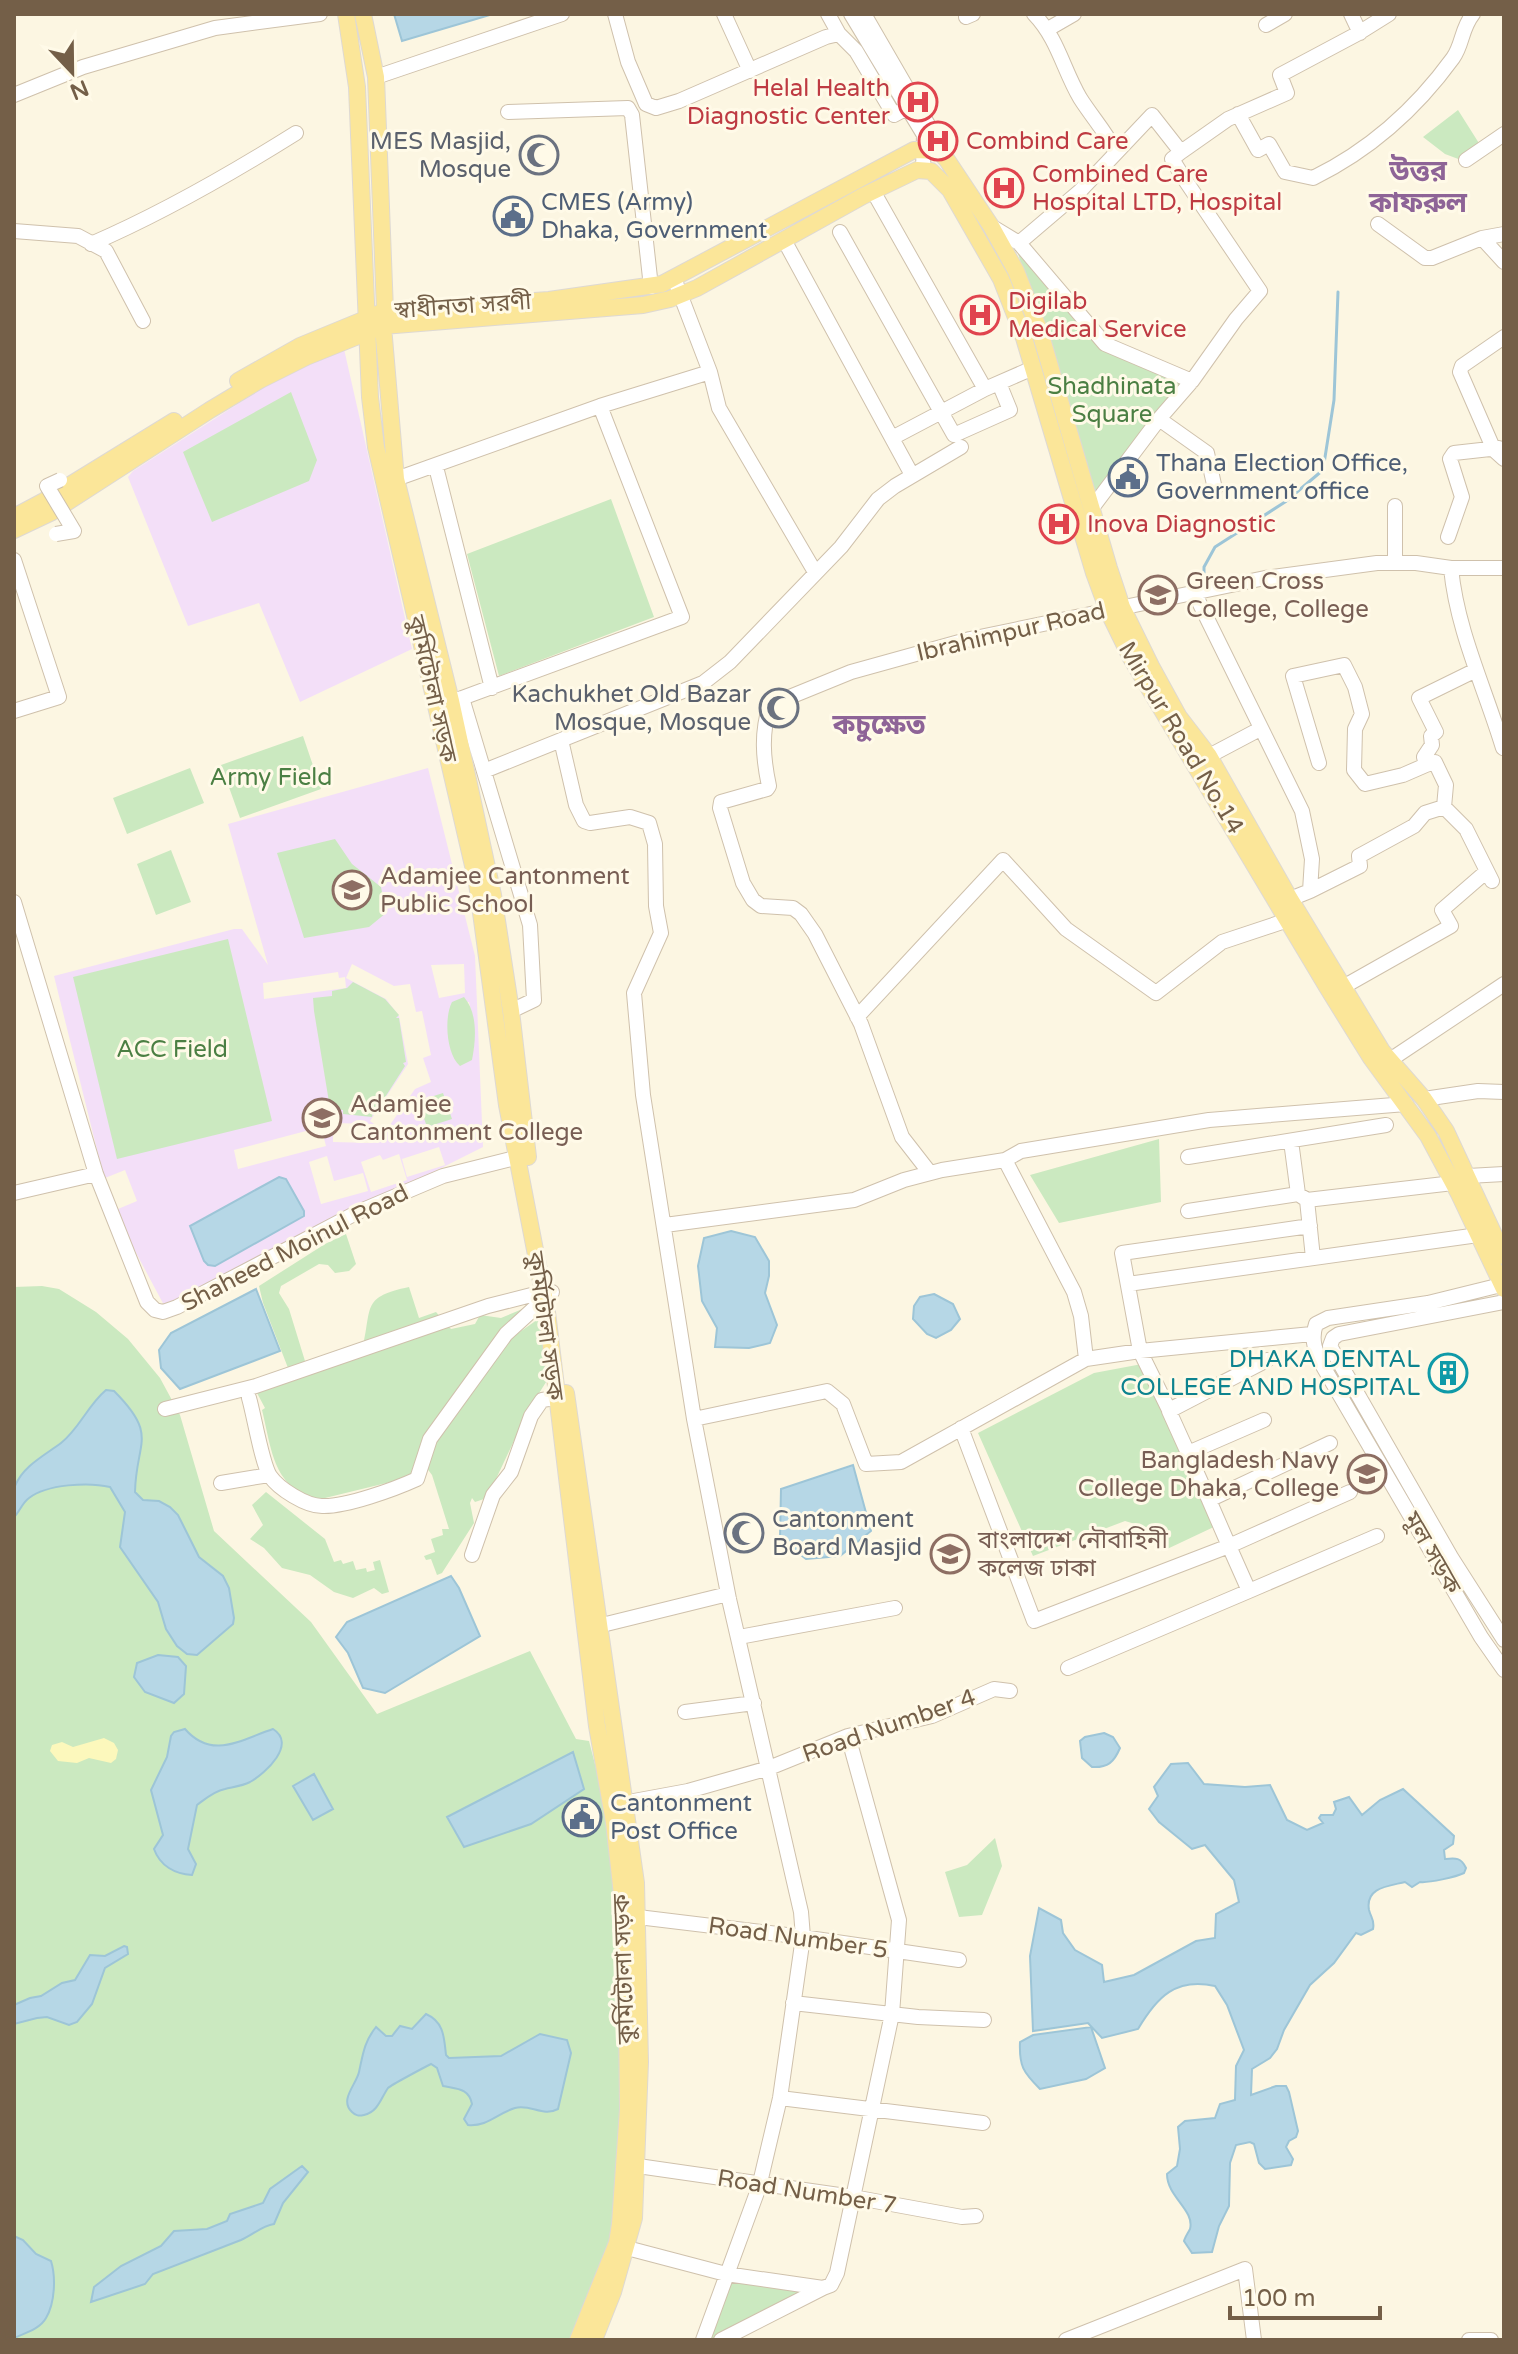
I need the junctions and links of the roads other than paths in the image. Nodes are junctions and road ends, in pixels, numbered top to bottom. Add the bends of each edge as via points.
1 (320, 14) edge
2 (346, 14) edge
3 (363, 14) edge
4 (562, 14) edge
5 (615, 14) edge
6 (724, 14) edge
7 (828, 14) edge
8 (851, 14) edge
9 (864, 14) edge
10 (1034, 14) edge
11 (1074, 14) edge
12 (1285, 14) edge
13 (1351, 14) edge
14 (1389, 14) edge
15 (1473, 14) edge
16 (1266, 25) dead end
17 (1048, 29) junction
18 (1360, 33) junction
19 (839, 34) junction
20 (750, 71) junction
21 (376, 77) junction
22 (14, 95) edge
23 (907, 108) junction
24 (508, 112) dead end
25 (1238, 114) junction
26 (296, 133) dead end
27 (1504, 134) edge
28 (928, 150) junction
29 (1116, 152) junction
30 (1181, 152) junction
31 (1466, 160) dead end
32 (924, 170) junction
33 (873, 191) junction
34 (1378, 224) dead end
35 (991, 226) junction
36 (14, 231) edge
37 (840, 232) dead end
38 (1504, 234) edge
39 (1482, 238) junction
40 (784, 240) junction
41 (1019, 243) junction
42 (91, 244) junction
43 (1504, 262) edge
44 (674, 278) junction
45 (651, 287) junction
46 (680, 295) junction
47 (143, 321) dead end
48 (376, 321) junction
49 (1504, 337) edge
50 (1033, 368) junction
51 (710, 372) junction
52 (1192, 381) junction
53 (992, 386) junction
54 (600, 406) junction
55 (941, 412) junction
56 (1159, 419) junction
57 (892, 438) junction
58 (961, 447) dead end
59 (1501, 451) edge
60 (436, 467) junction
61 (912, 475) junction
62 (396, 479) junction
63 (60, 480) dead end
64 (1215, 489) dead end
65 (1395, 506) dead end
66 (1092, 508) junction
67 (14, 517) edge
68 (14, 530) edge
69 (56, 534) dead end
70 (1448, 537) dead end
71 (14, 560) edge
72 (1395, 563) junction
73 (1451, 568) junction
74 (1504, 568) edge
75 (815, 572) junction
76 (1194, 592) junction
77 (1115, 609) junction
78 (1476, 670) junction
79 (492, 688) junction
80 (456, 700) junction
81 (14, 711) edge
82 (1260, 729) junction
83 (561, 740) junction
84 (1503, 748) edge
85 (1209, 756) junction
86 (1319, 763) dead end
87 (1426, 765) junction
88 (484, 771) junction
89 (1444, 807) junction
90 (1310, 891) junction
91 (1290, 899) junction
92 (14, 902) edge
93 (1288, 920) junction
94 (1504, 984) edge
95 (1343, 987) junction
96 (511, 1011) junction
97 (857, 1017) junction
98 (1390, 1060) junction
99 (1504, 1092) edge
100 (1424, 1099) junction
101 (1406, 1104) junction
102 (1386, 1125) dead end
103 (1291, 1141) junction
104 (523, 1156) junction
105 (1188, 1157) dead end
106 (1005, 1160) junction
107 (930, 1173) junction
108 (96, 1174) junction
109 (1504, 1174) edge
110 (1460, 1179) junction
111 (14, 1193) edge
112 (1303, 1197) junction
113 (1188, 1211) dead end
114 (665, 1225) junction
115 (1310, 1226) junction
116 (1478, 1235) junction
117 (1504, 1256) edge
118 (1313, 1258) junction
119 (1128, 1284) junction
120 (1503, 1292) edge
121 (547, 1295) junction
122 (1312, 1334) junction
123 (1140, 1351) junction
124 (1086, 1359) junction
125 (1267, 1360) dead end
126 (1211, 1389) junction
127 (249, 1398) dead end
128 (561, 1399) junction
129 (165, 1409) dead end
130 (694, 1419) junction
131 (961, 1428) junction
132 (1330, 1443) dead end
133 (1290, 1462) junction
134 (269, 1475) junction
135 (221, 1483) dead end
136 (1377, 1536) dead end
137 (1229, 1546) junction
138 (472, 1555) dead end
139 (1249, 1591) junction
140 (728, 1594) junction
141 (895, 1608) dead end
142 (598, 1626) junction
143 (739, 1637) junction
144 (1504, 1640) edge
145 (1068, 1668) dead end
146 (1504, 1670) edge
147 (1010, 1691) dead end
148 (754, 1703) junction
149 (685, 1712) dead end
150 (848, 1736) junction
151 (769, 1768) junction
152 (623, 1803) junction
153 (638, 1917) junction
154 (803, 1937) junction
155 (896, 1951) junction
156 (959, 1960) dead end
157 (793, 2003) junction
158 (892, 2014) junction
159 (984, 2020) dead end
160 (780, 2098) junction
161 (873, 2110) junction
162 (983, 2123) dead end
163 (638, 2166) junction
164 (759, 2184) junction
165 (853, 2197) junction
166 (976, 2216) dead end
167 (627, 2248) junction
168 (726, 2274) junction
169 (823, 2288) junction
170 (578, 2340) edge
171 (594, 2340) edge
172 (703, 2340) edge
173 (721, 2340) edge
174 (1066, 2340) edge
175 (1254, 2340) edge
176 (1469, 2340) edge
177 (1491, 2340) edge

1 - 22 street via 215,28 83,67
2 - 48 main road
3 - 21 main road
4 - 21 street
5 - 20 street via 646,104 656,108 679,101
6 - 20 street
7 - 19 street
8 - 23 street
9 - 28 street via 933,132
10 - 17 street
11 - 17 street
12 - 16 street
13 - 18 street
14 - 18 street
15 - 25 street via 1456,54 1411,110 1365,148 1313,178 1285,172 1269,144 1258,150
17 - 29 street via 1080,98
18 - 25 street via 1280,75 1287,93
19 - 20 street
19 - 23 street via 856,51 894,115
21 - 48 main road
23 - 28 street
24 - 45 street via 628,108
25 - 30 street
26 - 42 street via 217,183
27 - 31 street
28 - 32 street
28 - 35 main road, Mirpur Road No.14 via 939,151 947,160
28 - 44 main road, স্বাধীনতা সরণী via 914,150 886,164
29 - 30 street via 1152,115
29 - 41 street
30 - 52 street via 1172,159 1260,291
32 - 33 main road, স্বাধীনতা সরণী
32 - 50 main road, Mirpur Road No.14 via 950,190 1001,279
33 - 40 main road, স্বাধীনতা সরণী
33 - 53 street
34 - 39 street via 1425,258
35 - 41 street
35 - 66 main road, Mirpur Road No.14 via 1040,332
36 - 42 street via 63,233
37 - 55 street
38 - 39 street
39 - 43 street
40 - 46 main road, স্বাধীনতা সরণী
40 - 57 street
41 - 52 street via 1105,344
42 - 47 street via 106,251
44 - 45 main road, স্বাধীনতা সরণী
44 - 46 street
45 - 48 main road, স্বাধীনতা সরণী
46 - 48 main road, স্বাধীনতা সরণী via 643,305
46 - 51 street
48 - 62 main road, কুর্মিটোলা সড়ক
48 - 67 main road, স্বাধীনতা সরণী via 300,346
48 - 68 main road, স্বাধীনতা সরণী via 260,380 52,512
48 - 104 main road, কুর্মিটোলা সড়ক via 376,447 477,883 507,1105
49 - 59 street via 1460,368
50 - 53 street
50 - 77 main road, Mirpur Road No.14
51 - 54 street
51 - 75 street via 719,408
52 - 56 street
53 - 55 street
53 - 55 street via 1010,410 954,435
54 - 60 street
54 - 79 street via 682,617
55 - 57 street
56 - 64 street via 1207,453
56 - 66 street
57 - 61 street
58 - 61 street
59 - 70 street via 1454,453 1450,459 1462,497
60 - 62 street
60 - 79 street
61 - 75 street via 878,499
62 - 80 main road, কুর্মিটোলা সড়ক
63 - 69 street, bridge via 47,486 74,531
65 - 72 street
66 - 77 main road, Mirpur Road No.14
71 - 81 street via 59,697
72 - 73 street, Ibrahimpur Road
72 - 76 street, Ibrahimpur Road via 1318,569
73 - 74 street, Ibrahimpur Road
73 - 78 street via 1457,614
75 - 83 street via 730,662 703,683
76 - 77 street, Ibrahimpur Road
76 - 82 street
77 - 85 main road, Mirpur Road No.14 via 1179,717
77 - 93 main road, Mirpur Road No.14 via 1131,658
77 - 97 street, Ibrahimpur Road via 970,639 851,672 770,705 763,746 767,789 721,802 720,808 753,900 801,914
78 - 84 street
78 - 87 street via 1419,698 1436,732 1424,757
79 - 80 street
80 - 88 street
80 - 96 main road, কুর্মিটোলা সড়ক
82 - 85 street
82 - 90 street via 1302,811 1312,859
83 - 88 street
83 - 114 street via 584,821 639,818 649,823 655,844 661,933 634,993 643,1095
85 - 91 main road, Mirpur Road No.14
86 - 87 street via 1293,676 1344,665 1362,714 1355,729 1354,770 1365,784
87 - 89 street via 1435,762 1446,785
88 - 96 street via 530,925 534,1000
89 - 90 street via 1425,813 1414,826 1359,856 1360,866
89 - 95 street via 1466,829 1489,876 1442,910 1451,926
90 - 91 street
91 - 95 main road, Mirpur Road No.14
92 - 108 street, Shaheed Moinul Road
93 - 97 street via 1222,942 1156,993 1066,929 1003,860
93 - 101 main road, Mirpur Road No.14 via 1371,1058
94 - 98 street
95 - 98 main road, Mirpur Road No.14
96 - 104 main road, কুর্মিটোলা সড়ক
97 - 107 street via 902,1137
98 - 100 main road, Mirpur Road No.14
99 - 100 street
100 - 110 main road, Mirpur Road No.14 via 1446,1131
101 - 106 street via 1209,1120 1021,1151
101 - 110 main road, Mirpur Road No.14
102 - 103 street
103 - 105 street
103 - 112 street
104 - 108 street, Shaheed Moinul Road via 443,1176 358,1212 163,1312 147,1302
104 - 121 main road, কুর্মিটোলা সড়ক
106 - 107 street
106 - 124 street via 1074,1292
107 - 114 street via 854,1200
108 - 111 street
109 - 110 street
110 - 112 street
110 - 116 main road, Mirpur Road No.14
110 - 117 main road, Mirpur Road No.14
112 - 113 street
112 - 115 street
114 - 130 street
115 - 118 street
115 - 119 street via 1122,1253
116 - 118 street
116 - 120 main road, Mirpur Road No.14
118 - 119 street
119 - 123 street
120 - 122 street via 1328,1318 1316,1324
120 - 144 street, মূল সড়ক via 1339,1334 1330,1346
121 - 128 main road, কুর্মিটোলা সড়ক
121 - 129 street via 488,1306 256,1386
121 - 134 street via 506,1334 430,1439 417,1479 323,1507 297,1497
122 - 123 street
122 - 146 street, মূল সড়ক via 1314,1350
123 - 124 street
123 - 126 street via 1169,1410
124 - 131 street
125 - 126 street
126 - 133 street via 1169,1411 1188,1453 1258,1423 1188,1453 1209,1500
127 - 134 street
128 - 138 street via 542,1400 531,1416 511,1472 493,1495
128 - 142 main road, কুর্মিটোলা সড়ক
128 - 170 main road, কুর্মিটোলা সড়ক via 626,1931 628,2109 620,2224
130 - 131 street via 827,1391 843,1404 866,1464 901,1462
130 - 140 street
131 - 137 street via 1034,1621
132 - 133 street
133 - 137 street via 1209,1500
134 - 135 street
136 - 139 street
137 - 139 street via 1343,1495 1229,1546
139 - 145 street
140 - 142 street
140 - 143 street
141 - 143 street
142 - 152 main road, কুর্মিটোলা সড়ক
143 - 148 street
147 - 150 street, Road Number 4 via 994,1689 932,1716
148 - 149 street
148 - 151 street
150 - 151 street, Road Number 4
150 - 155 street via 899,1920
151 - 152 street, Road Number 4
151 - 154 street
152 - 153 main road, কুর্মিটোলা সড়ক
153 - 154 street, Road Number 5
153 - 163 main road, কুর্মিটোলা সড়ক
154 - 155 street, Road Number 5
154 - 157 street
155 - 156 street, Road Number 5
155 - 158 street
157 - 158 street
157 - 160 street
158 - 159 street
158 - 161 street
160 - 161 street
160 - 164 street
161 - 162 street
161 - 165 street
163 - 164 street, Road Number 7
163 - 167 main road, কুর্মিটোলা সড়ক
164 - 165 street, Road Number 7
164 - 168 street
165 - 166 street, Road Number 7
165 - 169 street via 837,2273
167 - 168 street
167 - 171 main road, কুর্মিটোলা সড়ক
168 - 169 street
168 - 172 street
169 - 173 street
174 - 175 street via 1245,2269
176 - 177 street

